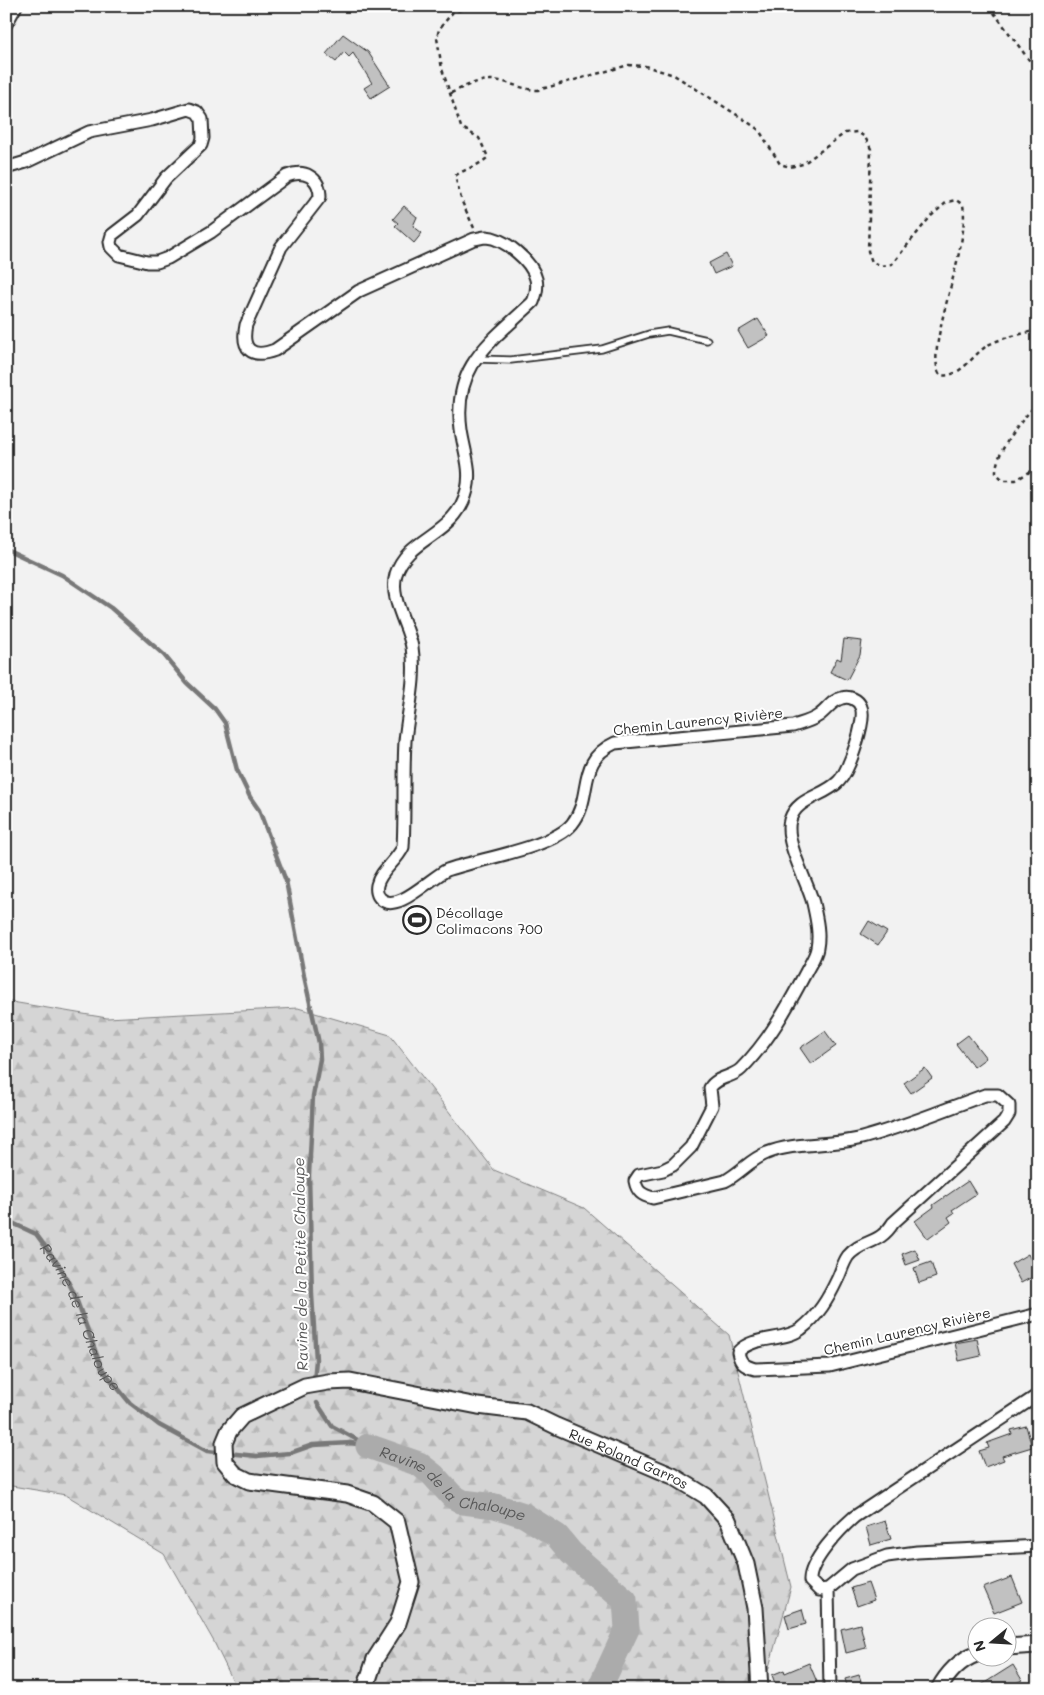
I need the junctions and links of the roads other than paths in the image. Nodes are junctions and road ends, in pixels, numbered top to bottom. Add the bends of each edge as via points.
1 (16, 6) edge
2 (6, 24) edge
3 (6, 168) edge
4 (707, 340) dead end
5 (474, 359) junction
6 (1038, 1314) edge
7 (1038, 1395) edge
8 (1038, 1546) edge
9 (828, 1588) junction
10 (1038, 1645) edge
11 (1016, 1646) edge
12 (966, 1660) edge
13 (365, 1689) edge
14 (760, 1689) edge
15 (830, 1689) edge
16 (939, 1689) edge

1 - 2 street
3 - 5 street, Chemin Laurency Rivière via 89,132 189,109 197,112 202,118 201,145 166,178 138,215 112,235 110,242 119,254 147,262 168,258 211,232 287,176 295,172 306,173 313,177 320,197 281,247 246,325 246,347 254,353 275,350 359,291 485,237 499,241 531,267 537,291 533,302
4 - 5 lane via 668,331 594,350 511,360
5 - 6 street, Chemin Laurency Rivière via 466,374 461,404 460,424 469,474 467,491 450,523 412,549 401,562 395,577 398,604 411,646 413,692 405,741 403,847 379,880 376,888 378,897 391,904 403,901 434,876 447,870 536,845 561,834 573,824 579,812 591,763 597,754 615,743 784,727 809,721 841,698 856,701 861,707 863,720 840,780 802,803 790,822 789,836 817,921 817,950 757,1052 739,1071 717,1080 710,1088 712,1106 691,1147 673,1165 639,1175 635,1181 637,1188 643,1196 653,1198 726,1181 761,1156 778,1149 860,1138 985,1096 998,1095 1009,1104 1009,1114 1004,1122 893,1223 884,1237 850,1254 823,1307 812,1320 786,1336 750,1344 738,1352 740,1361 755,1369 830,1366
7 - 9 street via 844,1526 810,1572 814,1586 819,1590
8 - 9 street via 887,1556 852,1569
9 - 15 street
10 - 11 main road
12 - 16 main road via 944,1678
13 - 14 main road, Rue Roland Garros via 375,1659 398,1623 411,1582 397,1522 373,1503 347,1494 248,1481 235,1474 225,1462 224,1443 242,1416 305,1386 328,1382 350,1381 478,1406 527,1412 673,1476 706,1496 728,1520 746,1564 755,1608

